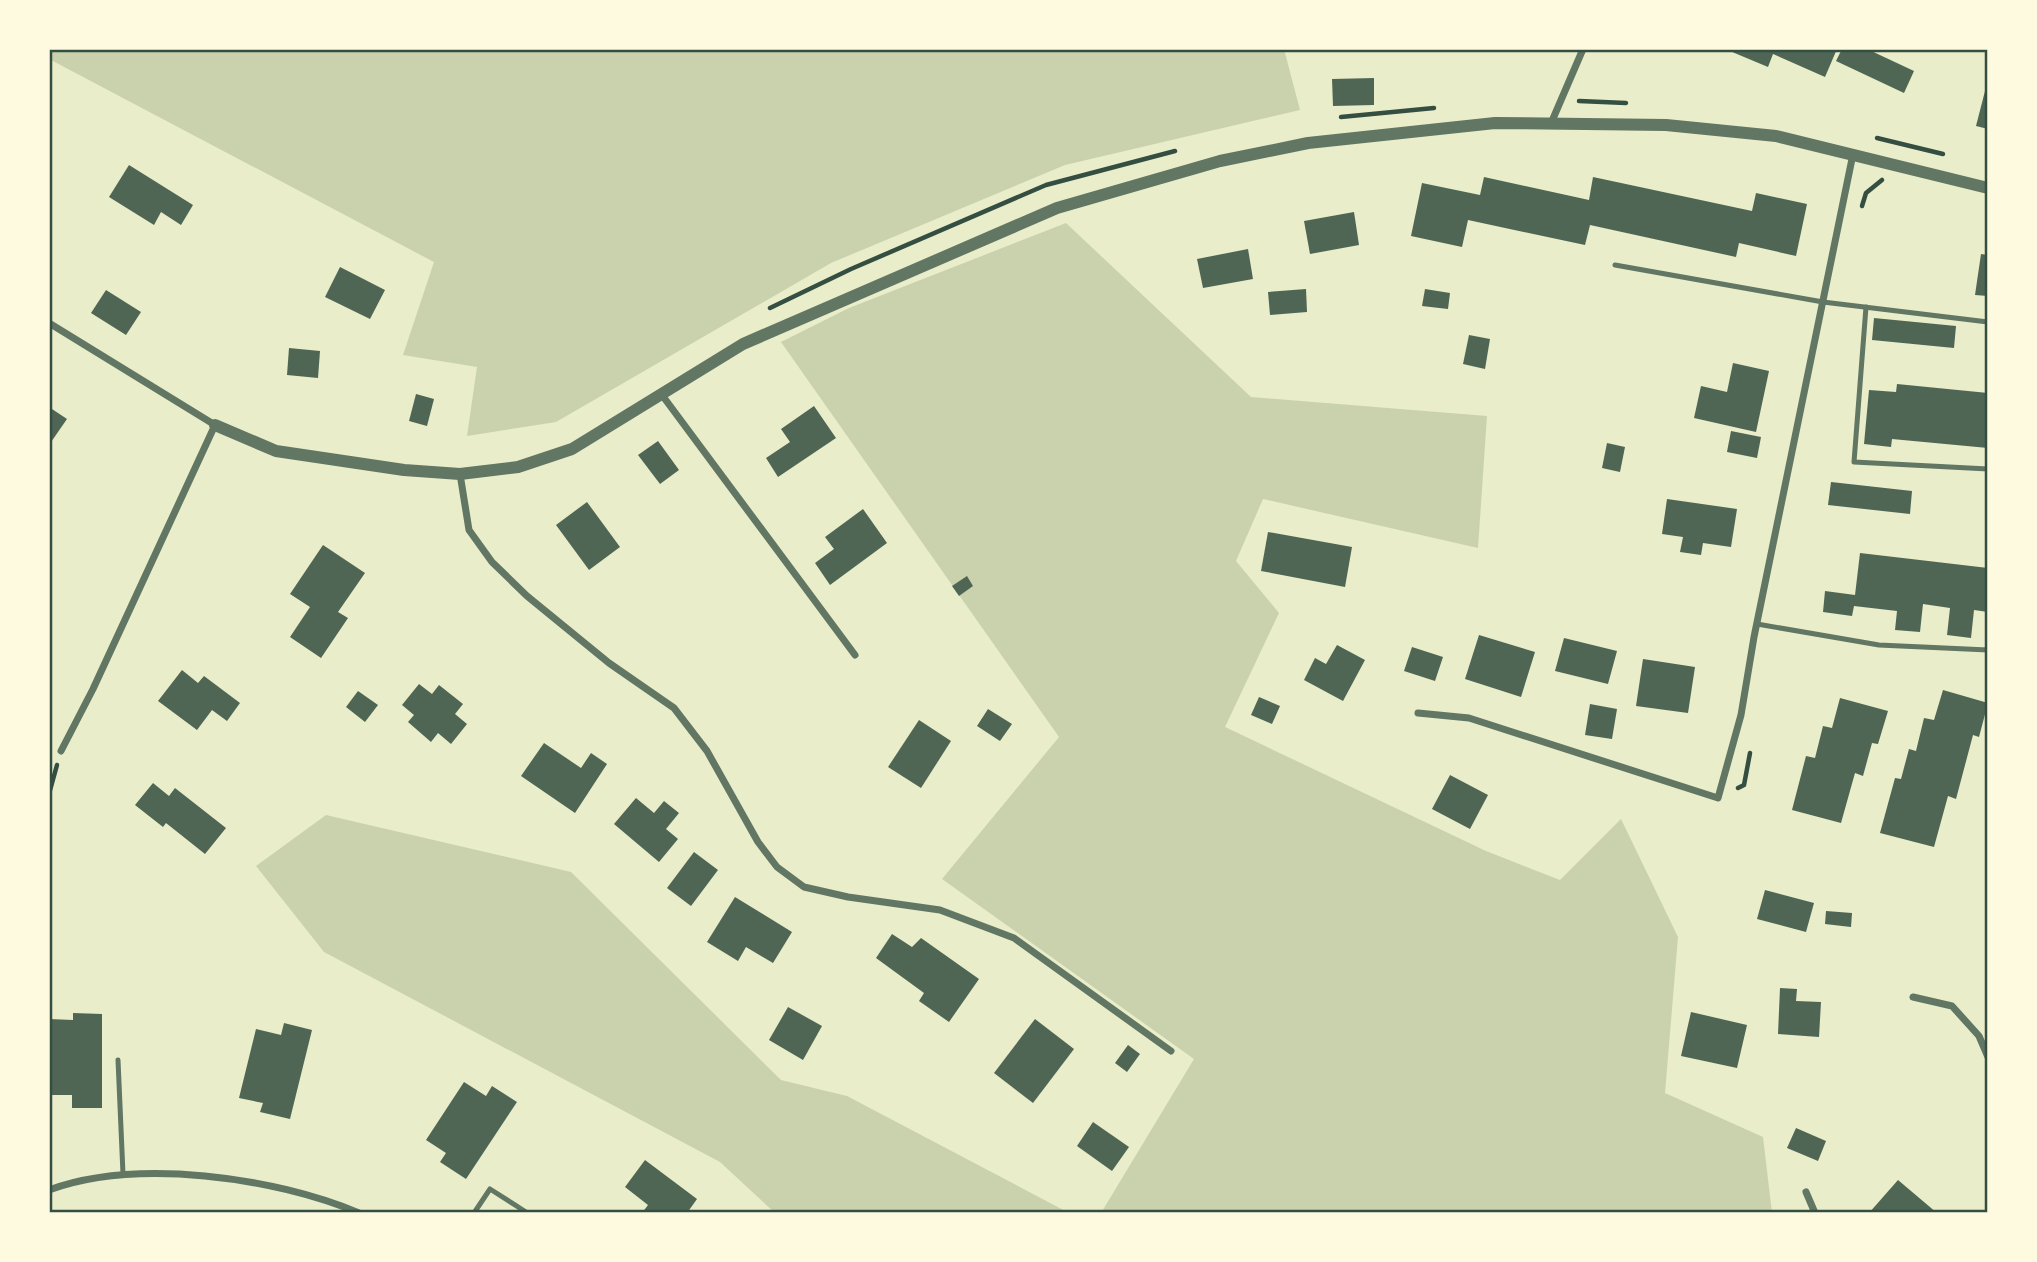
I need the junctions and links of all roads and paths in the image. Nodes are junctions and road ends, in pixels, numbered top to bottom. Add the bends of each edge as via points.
1 (1583, 49) edge
2 (1560, 100) junction
3 (1629, 103) dead end
4 (1438, 107) dead end
5 (1336, 118) dead end
6 (1552, 121) junction
7 (1871, 137) dead end
8 (1181, 150) dead end
9 (1853, 153) junction
10 (1949, 156) dead end
11 (1988, 188) edge
12 (1615, 265) dead end
13 (1823, 302) junction
14 (1866, 307) junction
15 (758, 316) dead end
16 (1988, 322) edge
17 (49, 323) edge
18 (662, 395) junction
19 (215, 425) junction
20 (1988, 469) edge
21 (460, 474) junction
22 (1757, 624) junction
23 (1988, 650) edge
24 (855, 655) dead end
25 (1418, 713) dead end
26 (61, 751) joint
27 (49, 794) edge
28 (1913, 997) dead end
29 (1171, 1051) dead end
30 (1988, 1057) edge
31 (118, 1060) dead end
32 (123, 1174) junction
33 (49, 1190) edge
34 (1806, 1192) dead end
35 (526, 1212) edge
36 (359, 1213) edge
37 (474, 1213) edge
38 (1815, 1213) edge

1 - 2 street
2 - 3 path
2 - 6 street
4 - 5 path
6 - 9 street via 1666,125 1776,136
6 - 18 street via 1308,143 1220,161 1057,208 743,344
7 - 10 path
8 - 15 path via 1046,185 851,269
9 - 11 street
9 - 13 street
12 - 13 lane
13 - 14 lane
13 - 22 street
14 - 16 lane
14 - 20 lane via 1854,462
17 - 19 street
18 - 21 street via 572,449 518,467
18 - 24 street
19 - 21 street via 276,452
19 - 26 street
21 - 29 street via 469,530 492,562 609,663 674,708 694,730 777,867 804,887 940,910 1014,938
22 - 23 lane via 1879,645
22 - 25 street via 1741,715 1718,798 1469,718
26 - 27 path
28 - 30 street via 1952,1006 1979,1036
31 - 32 lane
32 - 33 street via 73,1181
32 - 36 street via 219,1178
34 - 38 street
35 - 37 lane via 490,1189

